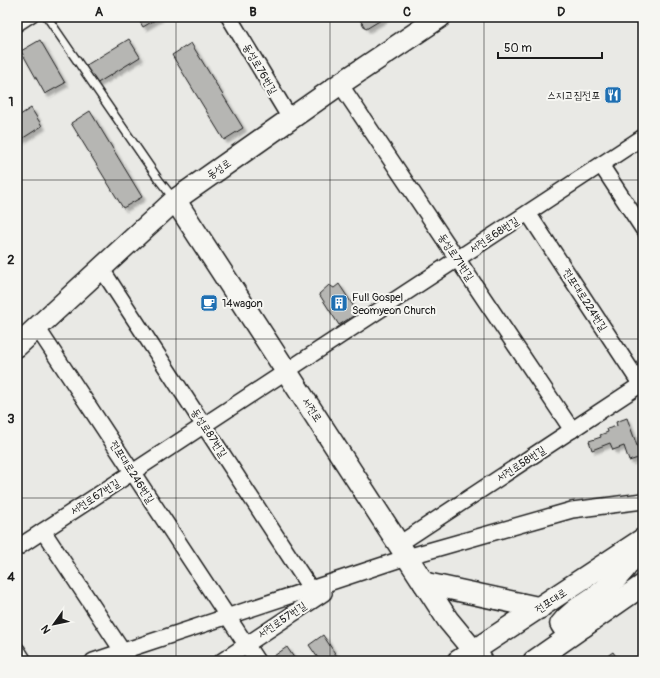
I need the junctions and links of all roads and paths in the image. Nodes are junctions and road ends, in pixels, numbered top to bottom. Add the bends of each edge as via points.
1 (34, 17) edge
2 (47, 17) edge
3 (229, 17) edge
4 (440, 17) edge
5 (17, 28) edge
6 (340, 84) junction
7 (291, 120) junction
8 (643, 138) edge
9 (601, 165) junction
10 (175, 200) junction
11 (528, 213) junction
12 (643, 229) edge
13 (457, 259) junction
14 (101, 268) junction
15 (36, 326) junction
16 (17, 346) edge
17 (286, 371) junction
18 (642, 385) edge
19 (204, 425) junction
20 (572, 430) junction
21 (132, 473) junction
22 (643, 501) edge
23 (43, 531) junction
24 (643, 540) edge
25 (17, 548) edge
26 (403, 551) junction
27 (424, 583) junction
28 (643, 585) edge
29 (314, 593) junction
30 (540, 608) junction
31 (227, 617) junction
32 (576, 631) junction
33 (246, 645) junction
34 (17, 650) edge
35 (125, 656) edge
36 (469, 658) edge
37 (24, 661) edge
38 (93, 661) edge
39 (222, 661) edge
40 (256, 661) edge
41 (534, 661) edge
42 (556, 661) edge

1 - 5 lane
2 - 10 lane
3 - 7 street, 동성로76번길
4 - 6 main road, 동성로
6 - 7 main road, 동성로
6 - 13 street, 동성로71번길
7 - 10 main road, 동성로
8 - 9 street, 서전로68번길
9 - 11 street, 서전로68번길
9 - 12 street
10 - 14 main road, 동성로
10 - 17 main road, 서전로
11 - 13 street, 서전로68번길
11 - 18 street, 전포대로224번길
13 - 17 street, 서전로68번길
13 - 20 street, 동성로71번길
14 - 15 main road, 동성로
14 - 19 street, 동성로87번길
15 - 16 main road, 동성로
15 - 21 street, 전포대로246번길
17 - 19 street, 서전로67번길
17 - 26 main road, 서전로
18 - 20 street, 서전로58번길
19 - 21 street, 서전로67번길
19 - 29 street, 동성로87번길
20 - 26 street, 서전로58번길
21 - 23 street, 서전로67번길
21 - 31 street, 전포대로246번길
22 - 26 street via 572,510
23 - 25 street, 서전로67번길
23 - 35 street
24 - 30 main road, 전포대로
24 - 32 main road via 631,563 562,624 565,630
26 - 27 main road, 서전로
26 - 29 street, 서전로57번길
27 - 30 main road
27 - 36 main road, 서전로
28 - 32 main road
29 - 31 street
29 - 33 street, 서전로57번길
30 - 36 main road, 전포대로
31 - 33 street, 전포대로246번길
31 - 35 street
32 - 41 main road
32 - 42 main road
33 - 39 street, 서전로57번길
33 - 40 street, 전포대로246번길
34 - 37 street
35 - 38 street

